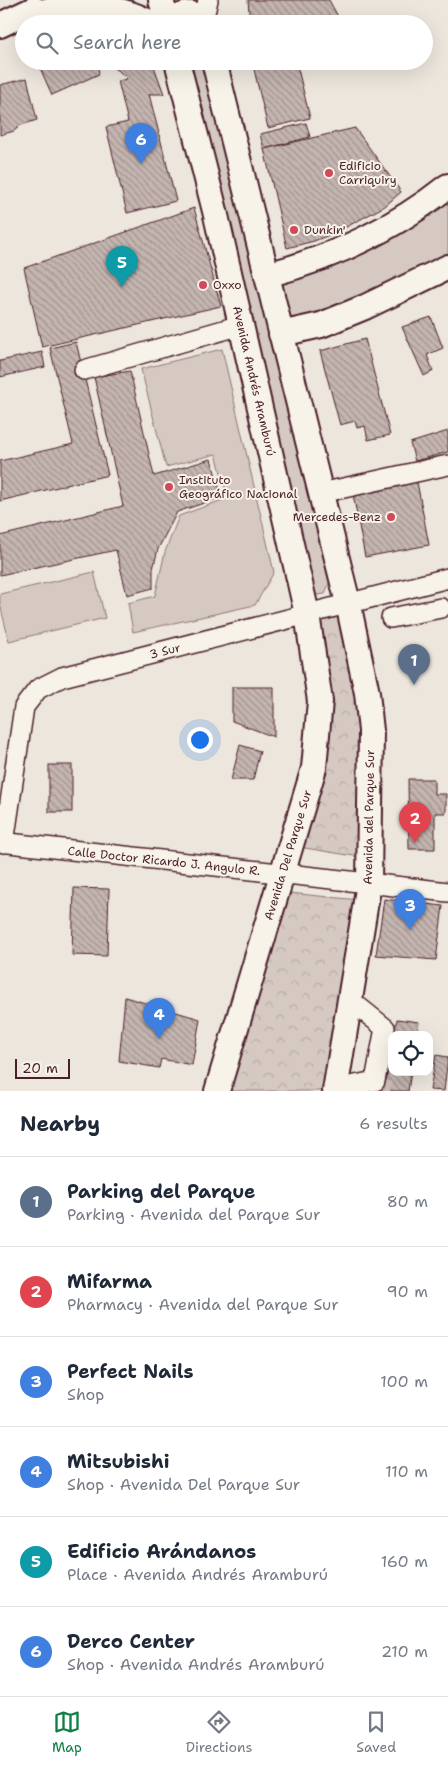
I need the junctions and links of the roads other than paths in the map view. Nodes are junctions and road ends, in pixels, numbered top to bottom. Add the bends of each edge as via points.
1 (54, 0) edge
2 (162, 0) edge
3 (21, 15) edge
4 (30, 15) edge
5 (142, 15) edge
6 (166, 15) edge
7 (179, 70) edge
8 (216, 70) edge
9 (448, 186) edge
10 (448, 267) edge
11 (267, 275) junction
12 (241, 325) junction
13 (281, 334) junction
14 (84, 370) dead end
15 (448, 465) edge
16 (321, 492) junction
17 (448, 578) edge
18 (348, 603) junction
19 (441, 608) dead end
20 (307, 614) junction
21 (391, 618) dead end
22 (2, 843) edge
23 (281, 874) junction
24 (369, 883) junction
25 (448, 892) edge
26 (350, 1000) junction
27 (381, 1088) edge
28 (335, 1090) edge
29 (217, 1091) edge

1 - 3 main road
2 - 6 main road
4 - 5 main road via 73,4 95,3 111,4
7 - 12 main road, Avenida Andrés Aramburú
8 - 11 main road
9 - 11 main road via 403,218 335,252
10 - 13 main road via 321,325
11 - 13 main road
12 - 14 street
12 - 20 main road, Avenida Andrés Aramburú
13 - 16 main road
15 - 16 street
16 - 18 main road
17 - 18 street, 3 Sur
18 - 20 street, 3 Sur
18 - 24 main road, Avenida del Parque Sur via 367,694 371,731
19 - 21 street
20 - 22 street, 3 Sur via 62,677 38,689 24,707
20 - 23 main road, Avenida Del Parque Sur via 320,701 314,768
22 - 23 street, Calle Doctor Ricardo J. Angulo R.
23 - 24 street, Calle Doctor Ricardo J. Angulo R.
23 - 29 main road, Avenida Del Parque Sur
24 - 25 street, Calle Doctor Ricardo J. Angulo R.
24 - 26 main road, Avenida del Parque Sur
26 - 27 street via 385,1028
26 - 28 main road, Avenida del Parque Sur
27 - 28 street

